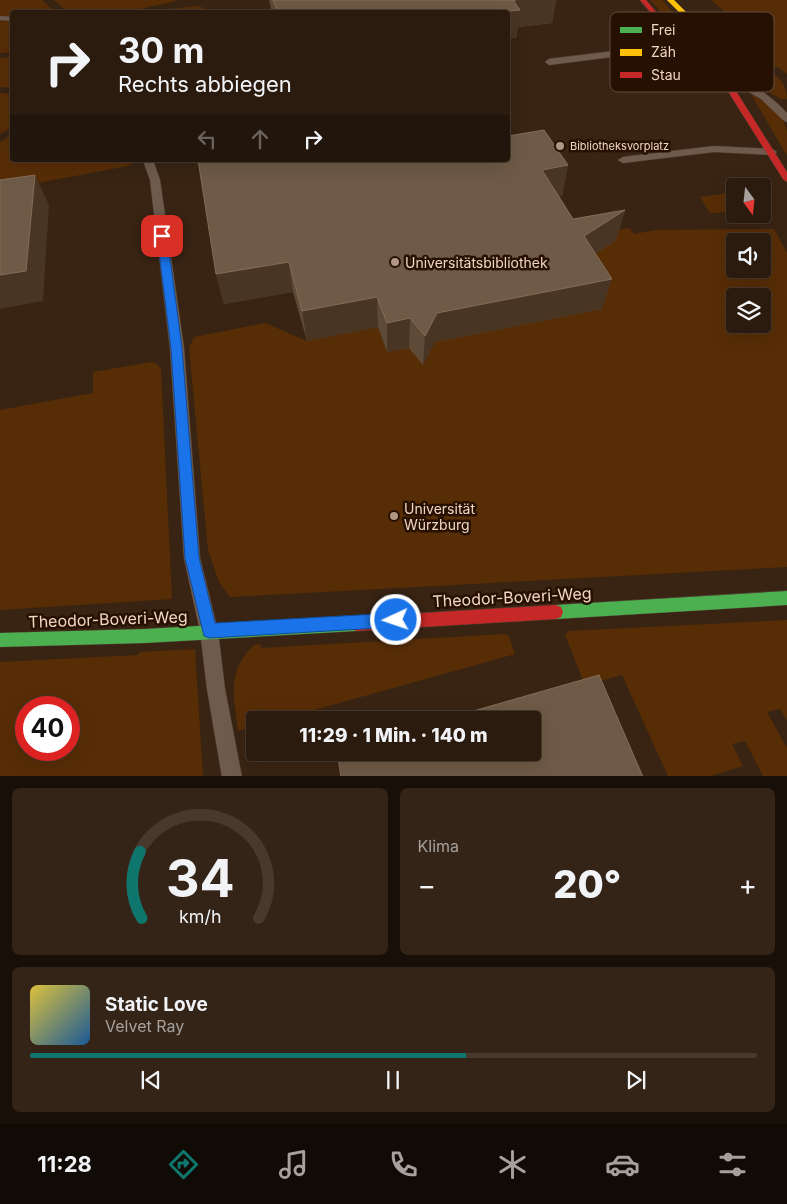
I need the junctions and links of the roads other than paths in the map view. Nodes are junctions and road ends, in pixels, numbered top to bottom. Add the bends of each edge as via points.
1 (643, 0) edge
2 (670, 0) edge
3 (653, 12) edge
4 (683, 12) edge
5 (610, 54) edge
6 (546, 59) dead end
7 (733, 92) edge
8 (757, 92) edge
9 (787, 119) edge
10 (772, 152) junction
11 (623, 160) dead end
12 (149, 162) edge
13 (787, 179) edge
14 (787, 598) edge
15 (209, 631) junction
16 (0, 640) edge
17 (232, 776) edge

1 - 3 street
2 - 4 street
5 - 6 lane via 593,56 567,52
7 - 10 street
8 - 9 lane via 779,108
10 - 11 lane via 714,149
10 - 13 street
12 - 15 lane via 155,180 177,348 192,558
14 - 15 street, Theodor-Boveri-Weg
15 - 16 street, Theodor-Boveri-Weg
15 - 17 lane

